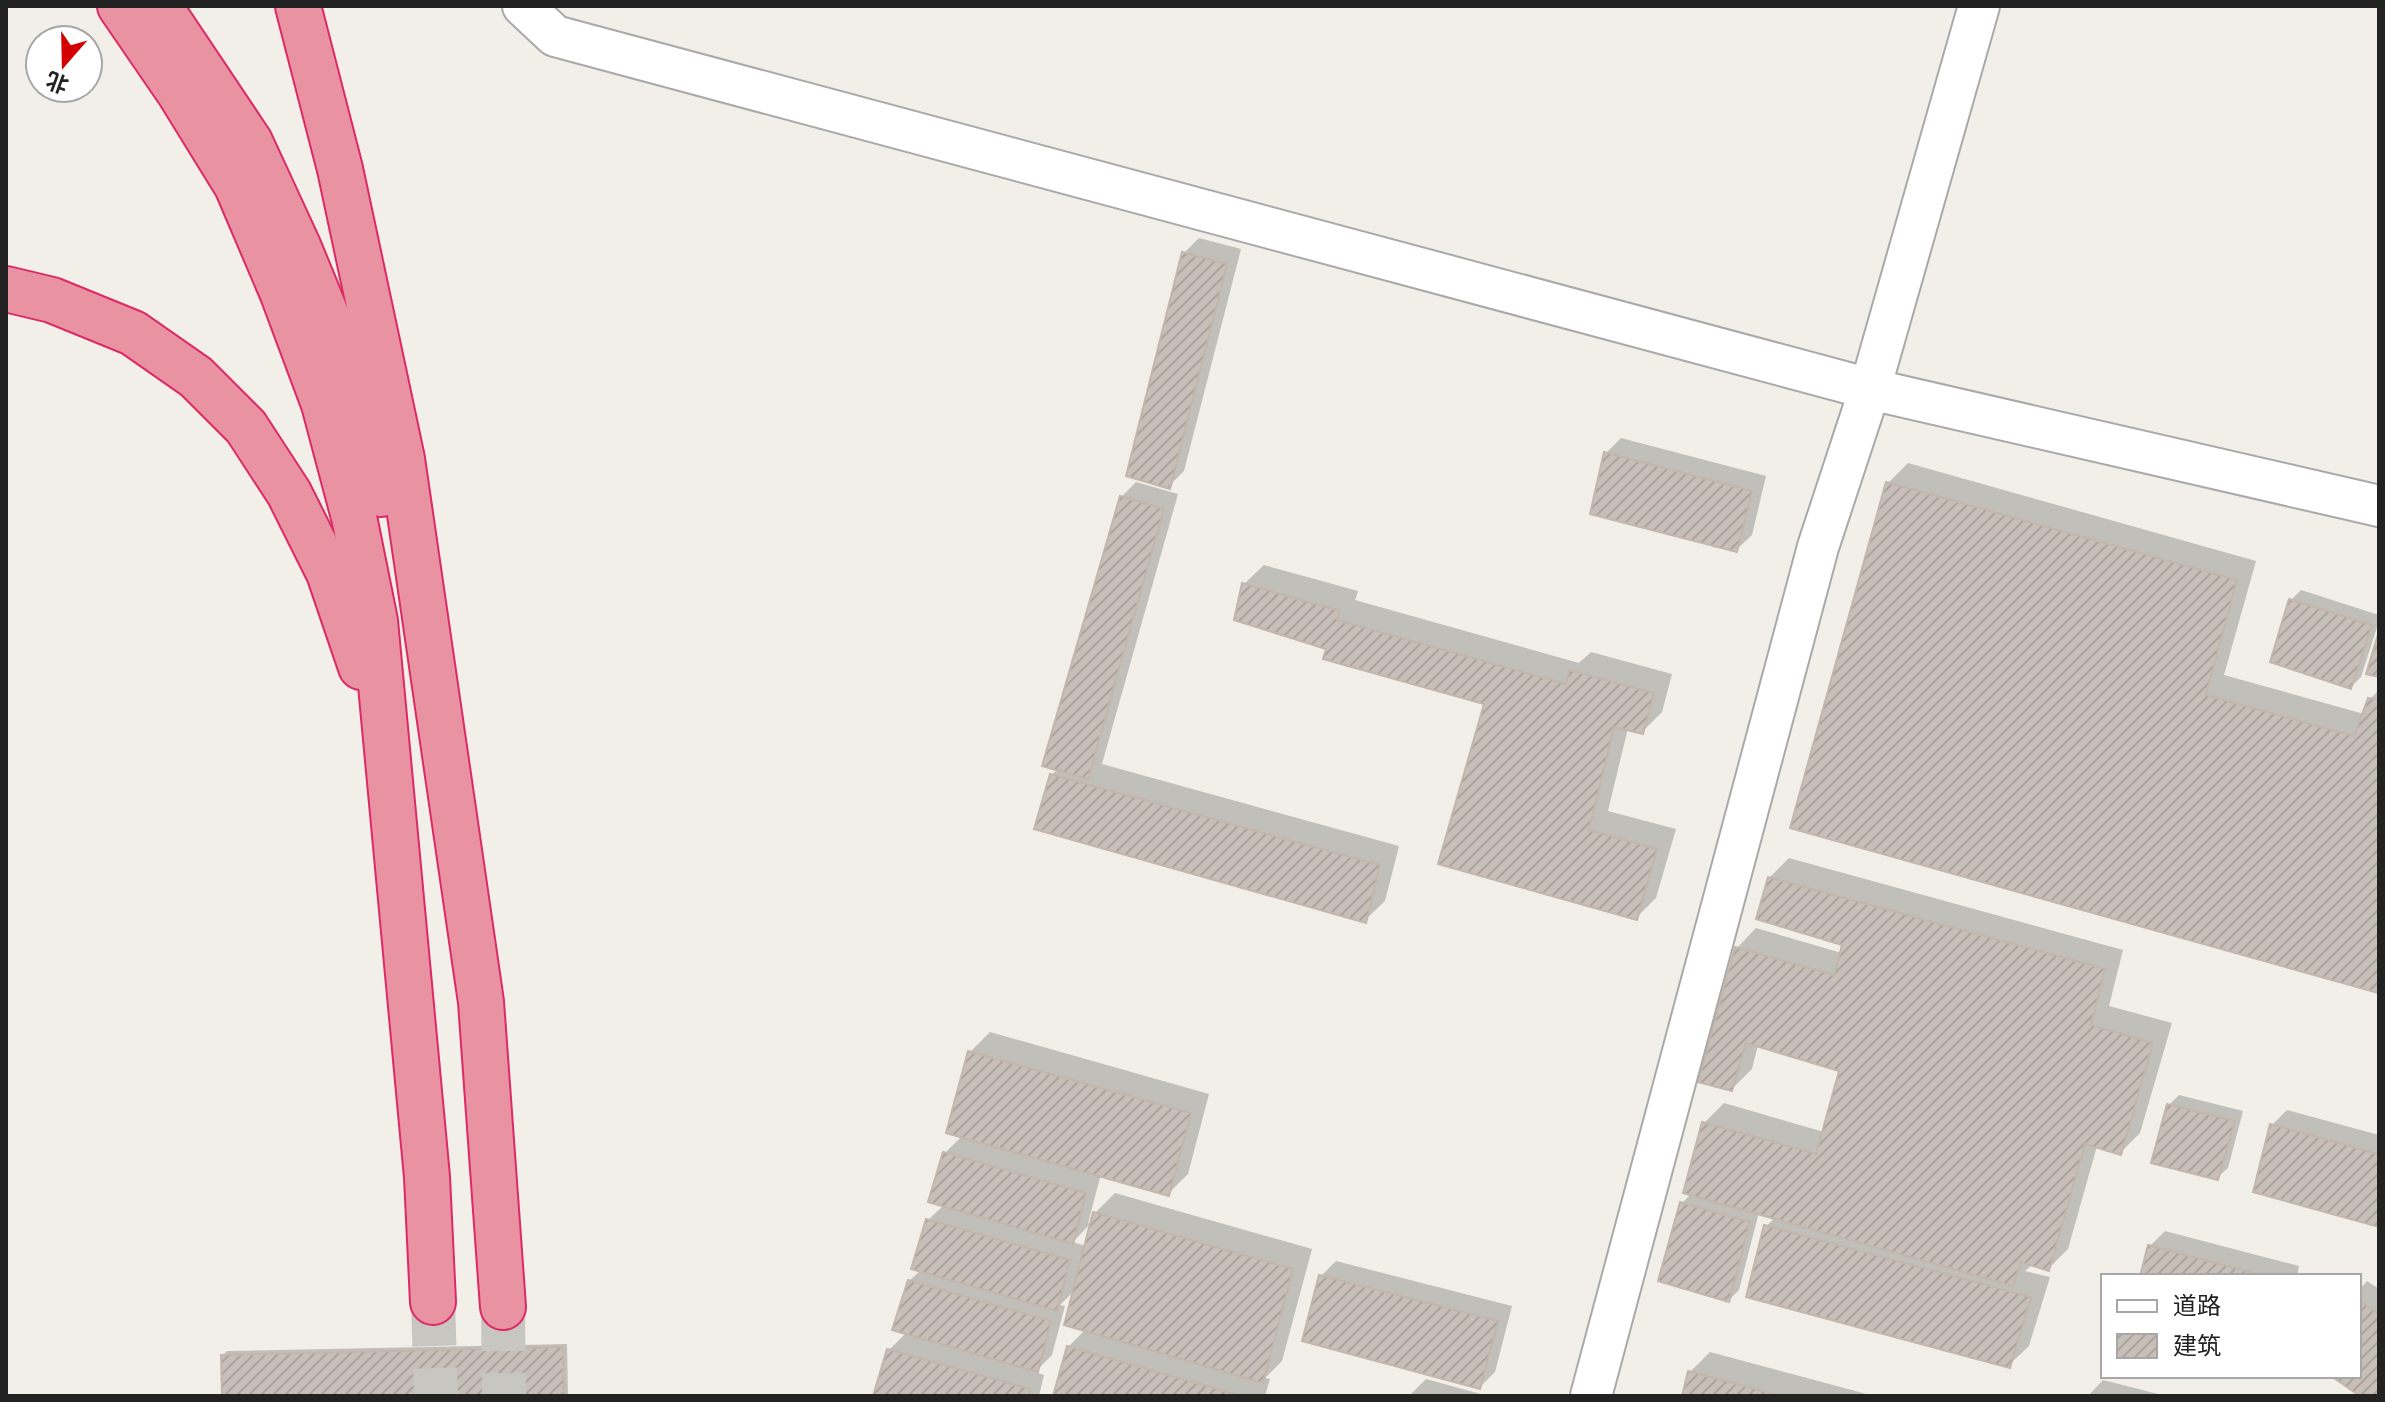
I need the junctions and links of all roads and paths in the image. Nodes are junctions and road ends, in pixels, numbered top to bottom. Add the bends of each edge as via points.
1 (120, 6) edge
2 (159, 6) edge
3 (298, 6) edge
4 (523, 6) edge
5 (1979, 6) edge
6 (6, 289) edge
7 (1870, 389) junction
8 (2379, 506) edge
9 (442, 740) junction
10 (391, 782) junction
11 (433, 1302) tunnel mouth
12 (503, 1307) tunnel mouth
13 (1591, 1396) edge

1 - 10 highway via 237,186 324,404 375,621
2 - 9 highway via 250,142 333,331 362,422
3 - 9 highway via 340,169 402,459
4 - 7 street via 555,36
5 - 7 street
6 - 10 highway via 52,300 133,333 196,377 246,427 289,493 329,573
7 - 8 street
7 - 13 street via 1818,547
9 - 12 highway via 481,1002
10 - 11 highway via 427,1177

